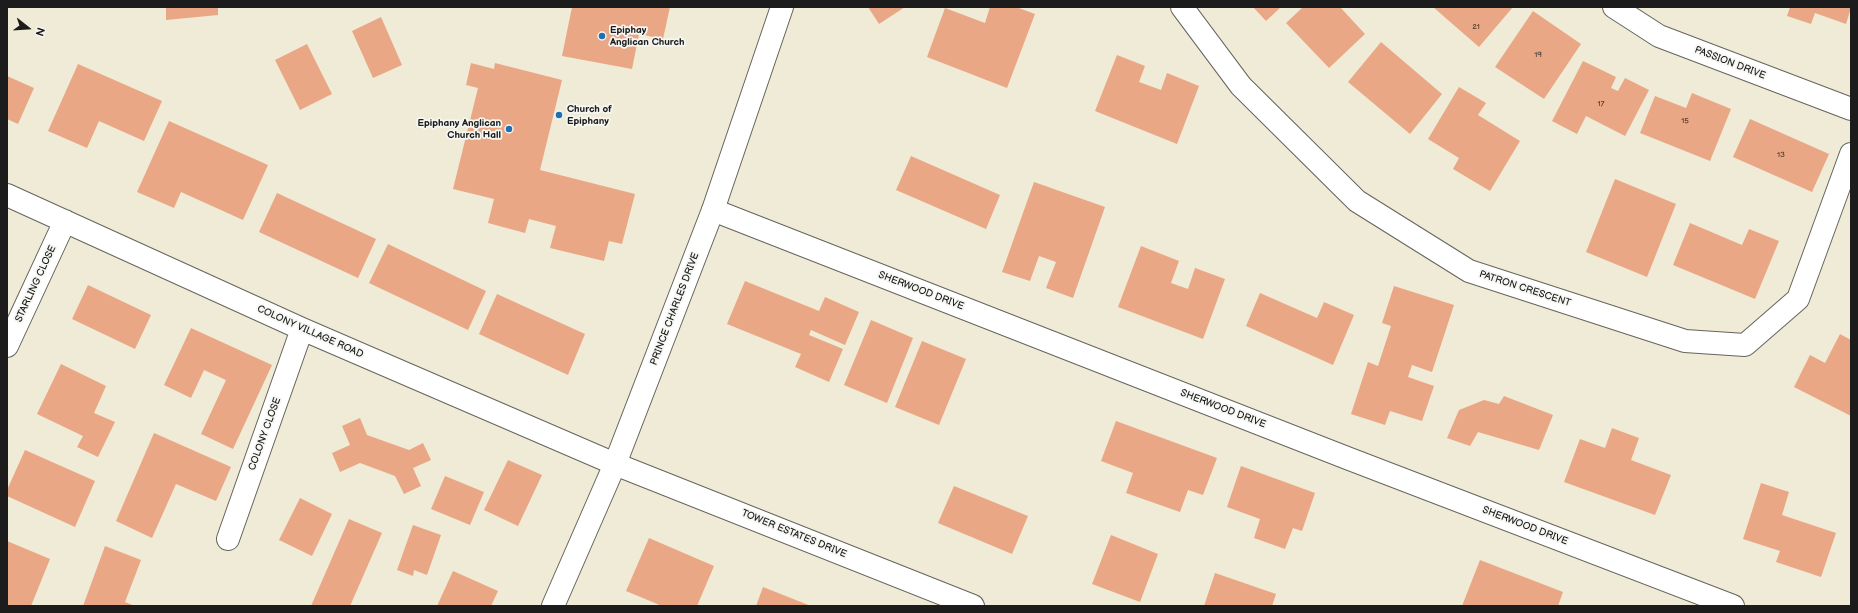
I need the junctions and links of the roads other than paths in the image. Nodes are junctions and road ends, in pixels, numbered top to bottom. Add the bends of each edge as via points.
1 (782, 7) edge
2 (1182, 7) edge
3 (1614, 7) edge
4 (1851, 109) edge
5 (1851, 154) edge
6 (7, 195) edge
7 (713, 210) junction
8 (66, 221) junction
9 (302, 329) junction
10 (7, 346) edge
11 (615, 464) junction
12 (228, 539) dead end
13 (553, 606) edge
14 (973, 606) edge
15 (1734, 606) edge

1 - 7 main road, PRINCE CHARLES DRIVE
2 - 5 main road, PATRON CRESCENT via 1241,86 1357,201 1469,271 1685,341 1745,345 1798,299
3 - 4 main road, PASSION DRIVE via 1659,36
6 - 8 main road, COLONY VILLAGE ROAD
7 - 11 main road, PRINCE CHARLES DRIVE
7 - 15 main road, SHERWOOD DRIVE
8 - 9 main road, COLONY VILLAGE ROAD
8 - 10 main road, STARLING CLOSE
9 - 11 main road, COLONY VILLAGE ROAD
9 - 12 main road, COLONY CLOSE
11 - 13 main road, PRINCE CHARLES DRIVE
11 - 14 main road, TOWER ESTATES DRIVE

